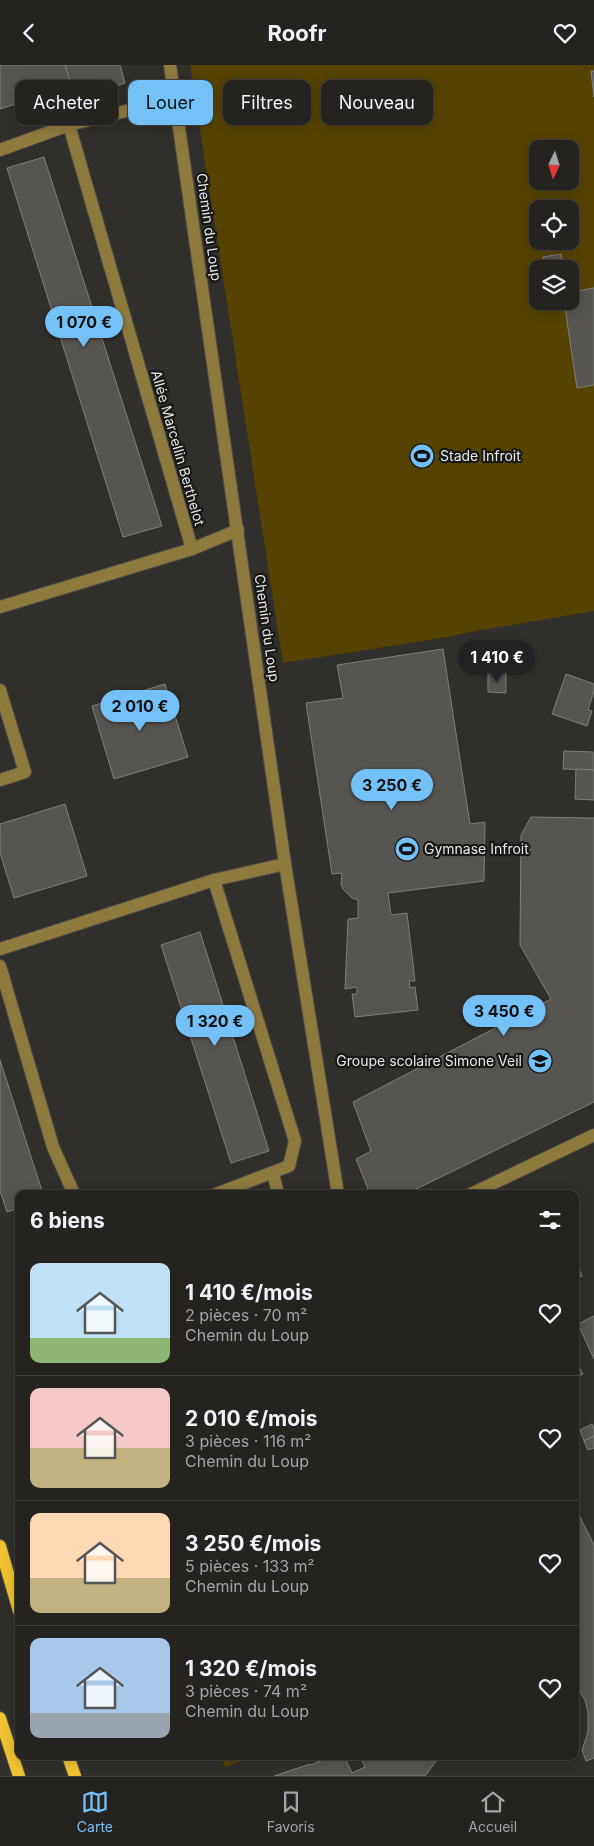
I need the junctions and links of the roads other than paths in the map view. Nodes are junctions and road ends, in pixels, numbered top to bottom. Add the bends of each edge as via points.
1 (170, 65) edge
2 (172, 80) edge
3 (69, 125) joint
4 (179, 125) edge
5 (0, 150) edge
6 (238, 530) junction
7 (192, 549) junction
8 (0, 607) edge
9 (0, 690) edge
10 (0, 780) edge
11 (286, 864) junction
12 (214, 880) junction
13 (0, 949) edge
14 (0, 966) edge
15 (594, 1137) edge
16 (272, 1173) junction
17 (72, 1190) edge
18 (227, 1190) edge
19 (277, 1190) edge
20 (337, 1190) edge
21 (480, 1190) edge
22 (0, 1547) edge
23 (15, 1598) edge
24 (0, 1718) edge
25 (69, 1760) edge
26 (18, 1776) edge
27 (75, 1776) edge

1 - 2 street, Chemin du Loup
3 - 5 street
3 - 7 street, Allée Marcellin Berthelot
4 - 6 street, Chemin du Loup
6 - 7 street, Allée Marcellin Berthelot
6 - 11 street, Chemin du Loup
7 - 8 street, Allée Marcellin Berthelot
9 - 10 street via 25,772
11 - 12 street
11 - 20 street, Chemin du Loup
12 - 13 street
12 - 16 street via 295,1141 289,1166
14 - 17 street via 53,1147
15 - 21 street
16 - 18 street
16 - 19 street
22 - 23 main road
24 - 26 main road
25 - 27 main road

